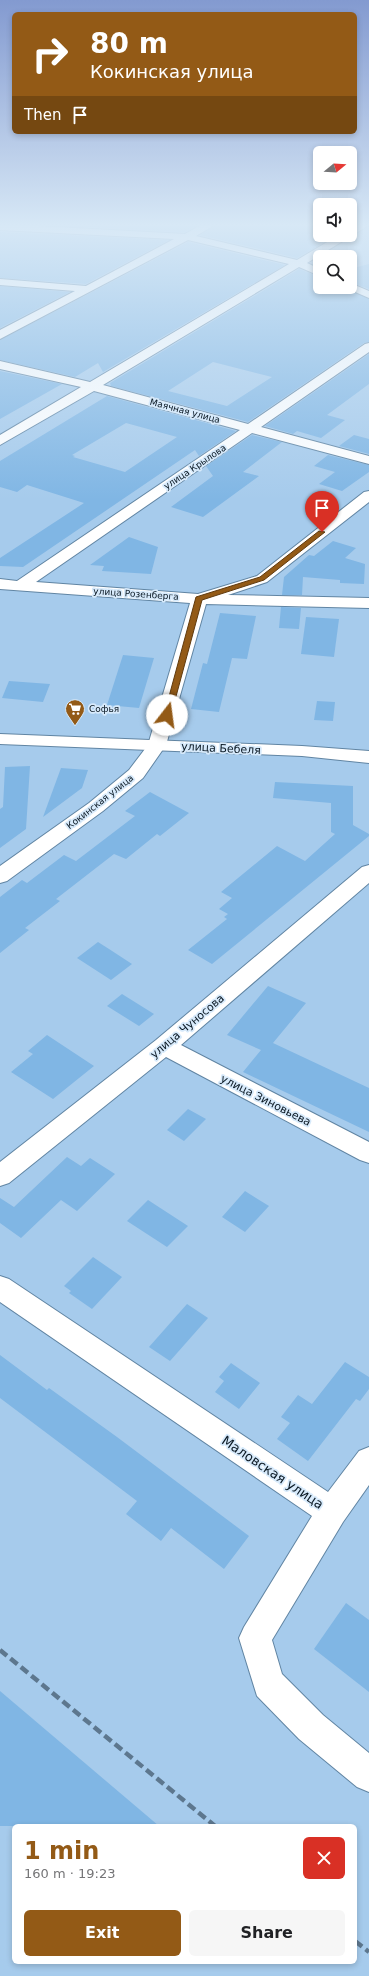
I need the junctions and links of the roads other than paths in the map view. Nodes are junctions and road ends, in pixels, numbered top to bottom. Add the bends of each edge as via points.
1 (37, 315) edge
2 (210, 315) edge
3 (0, 335) edge
4 (369, 347) edge
5 (0, 365) edge
6 (91, 386) junction
7 (252, 429) junction
8 (0, 441) edge
9 (369, 460) edge
10 (369, 495) edge
11 (0, 584) edge
12 (20, 586) junction
13 (199, 598) junction
14 (369, 603) edge
15 (0, 739) edge
16 (157, 745) junction
17 (369, 757) edge
18 (369, 872) edge
19 (0, 876) edge
20 (164, 1046) junction
21 (369, 1153) edge
22 (0, 1176) edge
23 (0, 1287) edge
24 (369, 1461) edge
25 (332, 1512) junction
26 (369, 1775) edge

1 - 3 street
2 - 6 street
4 - 7 street, улица Крылова
5 - 6 street, Маячная улица
6 - 7 street, Маячная улица
6 - 8 street
7 - 9 street, Маячная улица
7 - 12 street, улица Крылова
10 - 13 street via 262,579
11 - 12 street, улица Розенберга
12 - 13 street, улица Розенберга
13 - 14 street, улица Розенберга
13 - 16 street, Кокинская улица
15 - 16 street, улица Бебеля
16 - 17 street, улица Бебеля via 302,751
16 - 19 street, Кокинская улица via 136,774 96,807
18 - 20 street, улица Чуносова
20 - 21 street, улица Зиновьева
20 - 22 street, улица Чуносова
23 - 25 street, Маловская улица
24 - 25 street
25 - 26 street, Маловская улица via 255,1638 269,1684 311,1727

